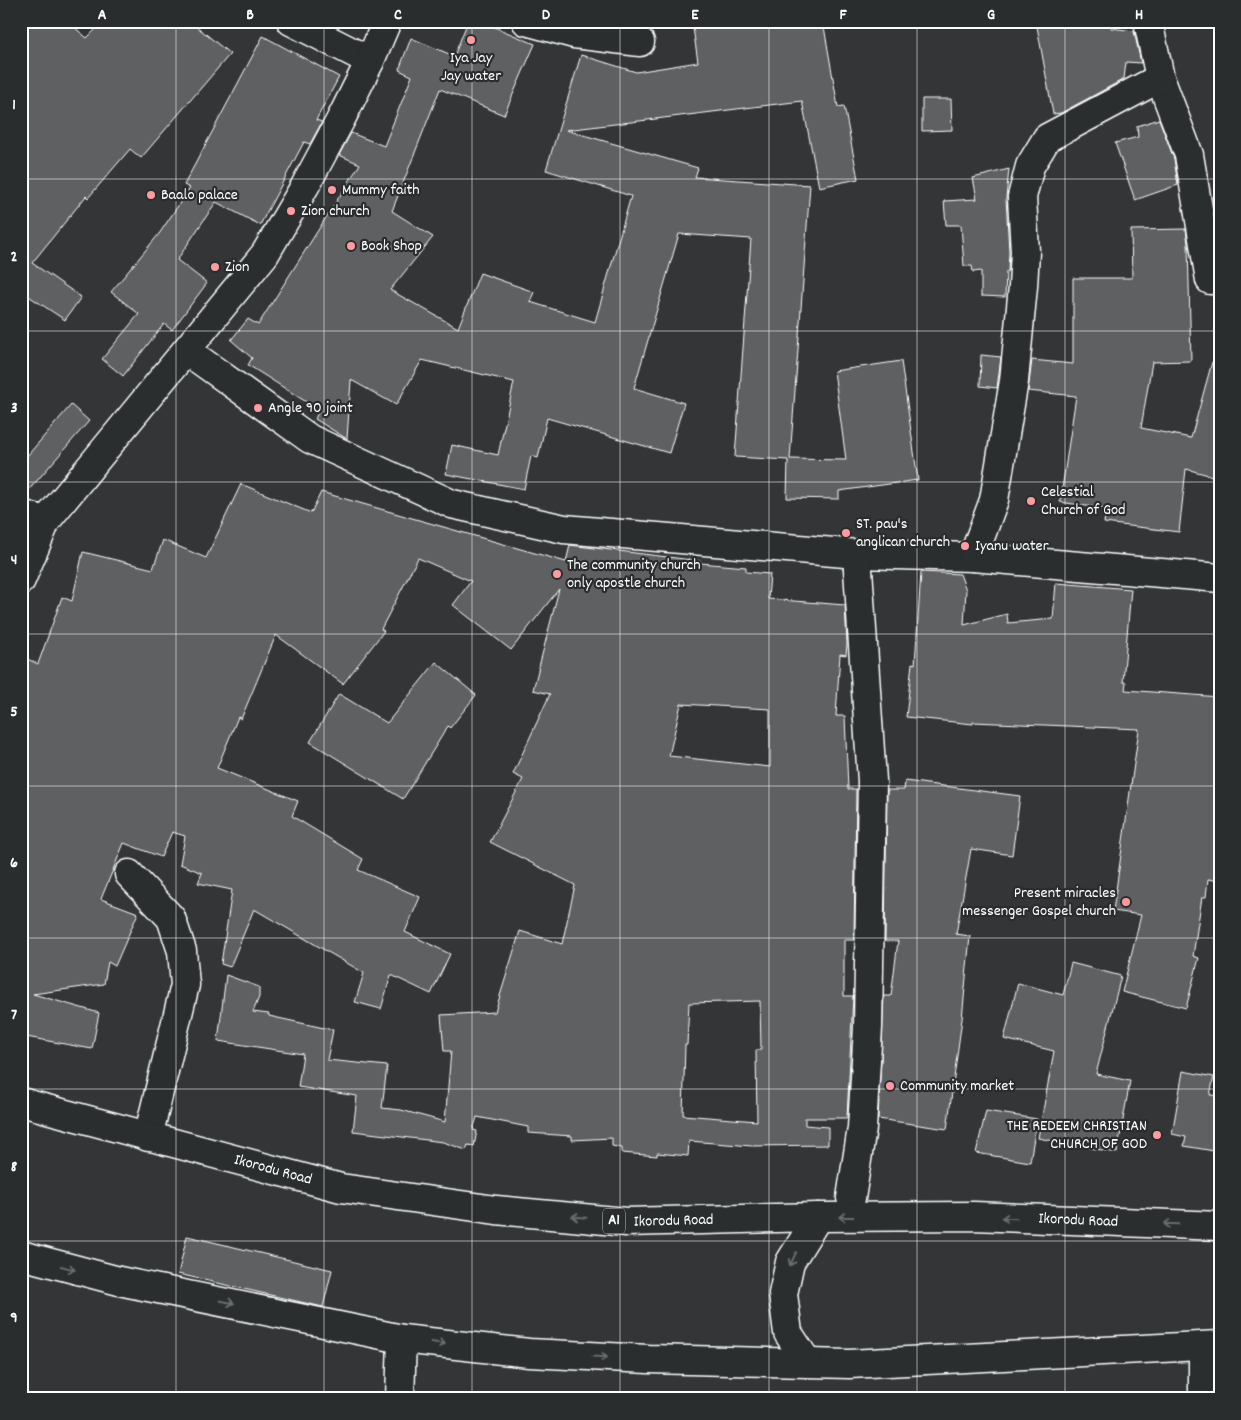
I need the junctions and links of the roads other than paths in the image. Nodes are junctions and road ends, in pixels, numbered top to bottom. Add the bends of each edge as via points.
1 (291, 21) edge
2 (387, 21) edge
3 (526, 21) edge
4 (1148, 21) edge
5 (640, 42) dead end
6 (370, 61) junction
7 (1160, 78) junction
8 (1210, 280) dead end
9 (187, 351) junction
10 (34, 517) edge
11 (857, 554) junction
12 (973, 557) junction
13 (1220, 578) edge
14 (21, 580) edge
15 (129, 874) dead end
16 (21, 1102) edge
17 (148, 1137) junction
18 (851, 1198) dead end
19 (818, 1217) junction
20 (1220, 1226) edge
21 (21, 1255) edge
22 (402, 1338) junction
23 (1212, 1346) edge
24 (808, 1363) junction
25 (400, 1399) edge
26 (1203, 1399) edge

1 - 6 main road
2 - 6 main road
3 - 5 main road via 574,34
4 - 7 main road
6 - 9 main road via 305,186 265,254
7 - 8 main road via 1189,155
7 - 12 main road via 1047,138 1030,166 1022,197 1025,252 1014,381 994,500
9 - 10 main road
9 - 11 main road via 310,439 452,504 564,529
10 - 14 main road
11 - 12 main road
11 - 18 main road via 872,781 868,1036 862,1128
12 - 13 main road
15 - 17 main road via 171,918 182,951 184,985
16 - 17 main road, Ikorodu Road / A1
19 -> 17 main road, Ikorodu Road / A1 via 626,1222 496,1210 341,1188
20 -> 19 main road, Ikorodu Road / A1 via 974,1216
19 -> 24 main road via 790,1262 783,1294 788,1333
21 -> 22 main road via 120,1281
22 -> 24 main road via 529,1353
22 - 25 main road
23 - 24 main road via 849,1364
23 - 26 main road

